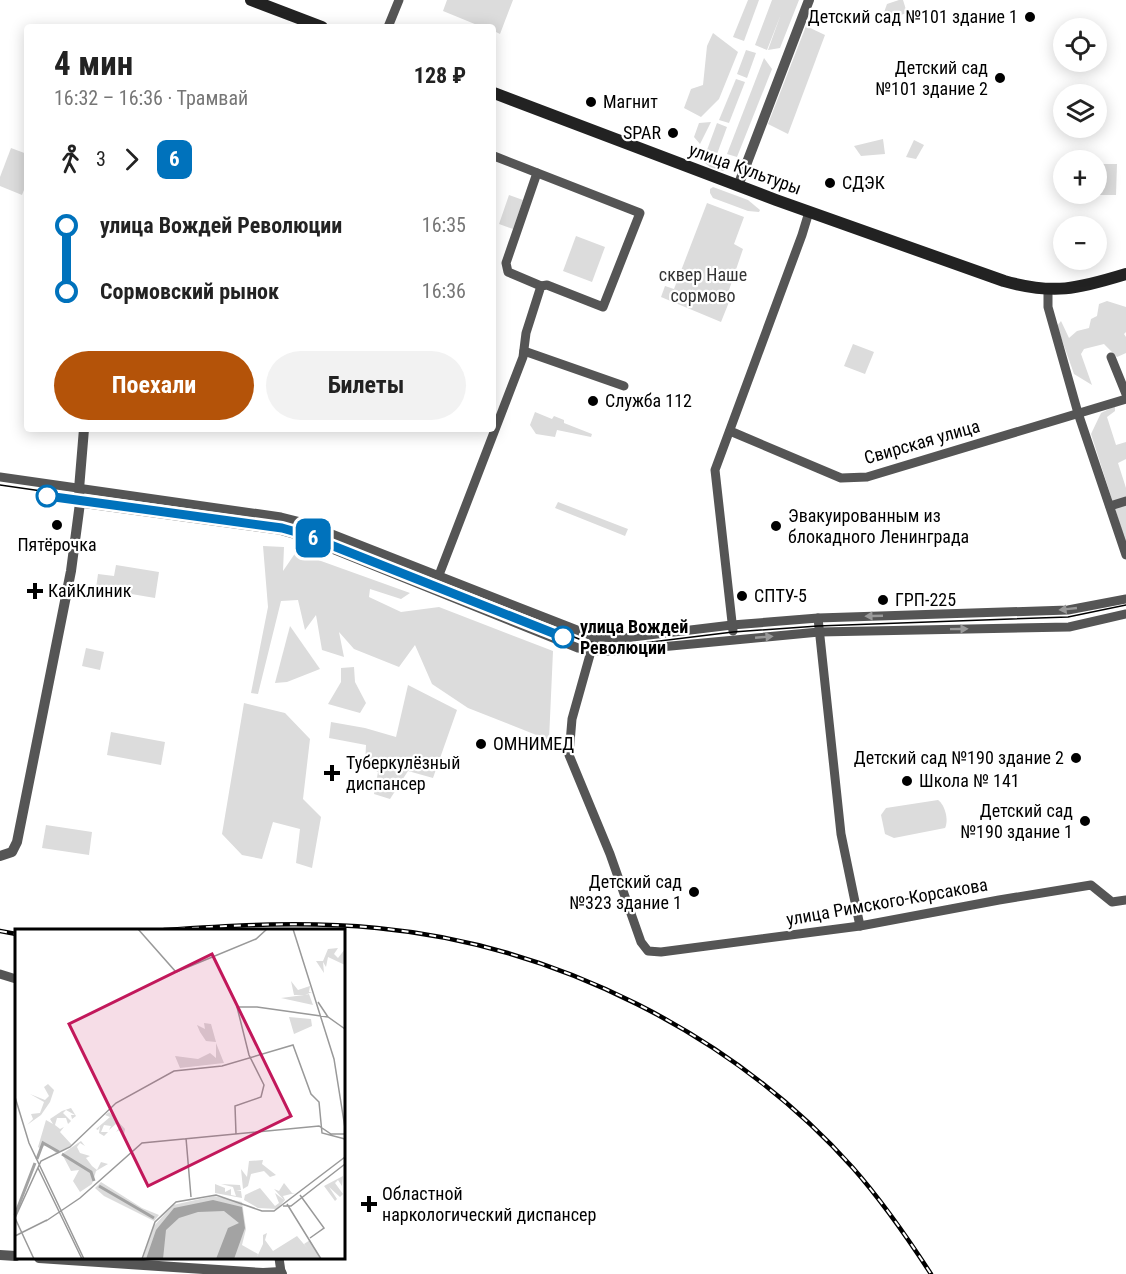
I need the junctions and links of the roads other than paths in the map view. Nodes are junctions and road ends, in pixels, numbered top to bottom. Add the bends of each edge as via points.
1 (251, 0) edge
2 (399, 0) edge
3 (809, 0) edge
4 (314, 24) edge
5 (389, 24) edge
6 (496, 94) edge
7 (496, 157) edge
8 (537, 173) junction
9 (738, 186) junction
10 (809, 212) junction
11 (1126, 274) edge
12 (541, 286) junction
13 (1048, 290) junction
14 (524, 354) junction
15 (1111, 357) dead end
16 (624, 386) dead end
17 (1126, 394) edge
18 (1126, 399) edge
19 (1078, 414) junction
20 (496, 427) edge
21 (730, 431) junction
22 (84, 432) edge
23 (494, 432) edge
24 (0, 477) edge
25 (79, 489) junction
26 (1126, 501) edge
27 (80, 503) junction
28 (1110, 506) junction
29 (1126, 555) edge
30 (439, 575) junction
31 (1126, 599) edge
32 (1126, 614) edge
33 (818, 618) junction
34 (732, 625) junction
35 (819, 633) junction
36 (595, 637) junction
37 (734, 639) junction
38 (590, 651) junction
39 (0, 856) edge
40 (1126, 900) edge
41 (860, 926) junction
42 (0, 974) edge
43 (15, 979) edge
44 (0, 1255) edge
45 (15, 1256) edge
46 (67, 1259) edge
47 (281, 1273) edge

1 - 4 main road
2 - 5 street
3 - 9 street
6 - 9 main road, улица Культуры
7 - 8 street
8 - 12 street via 506,263 508,272
8 - 12 street via 640,213 603,307
9 - 10 main road, улица Культуры
10 - 13 main road, улица Культуры via 1004,281
10 - 21 street
11 - 13 main road, улица Культуры via 1096,284
12 - 14 street via 525,333
13 - 19 street via 1048,308
14 - 16 street
14 - 20 street
15 - 17 street
18 - 19 street, Свирская улица
19 - 21 street, Свирская улица via 867,477 841,478
19 - 28 street
21 - 34 street via 715,470
22 - 25 street
23 - 30 street
24 - 25 street
25 - 27 street
25 - 30 street via 281,517
26 - 28 street
27 - 38 street via 300,536
27 - 39 street via 69,583 16,842 12,852
28 - 29 street
30 - 36 street
31 -> 33 street via 1068,610
35 -> 32 street via 1069,627
33 - 34 street
33 - 35 street
34 - 36 street via 624,638
34 - 37 street
37 -> 35 street
35 - 41 street via 841,834
36 - 38 street
37 - 38 street via 627,651
38 - 41 street, улица Римского-Корсакова via 573,719 569,755 641,942 648,951
40 - 41 street, улица Римского-Корсакова via 1112,902 1091,885
42 - 43 street
44 - 45 street
46 - 47 street

